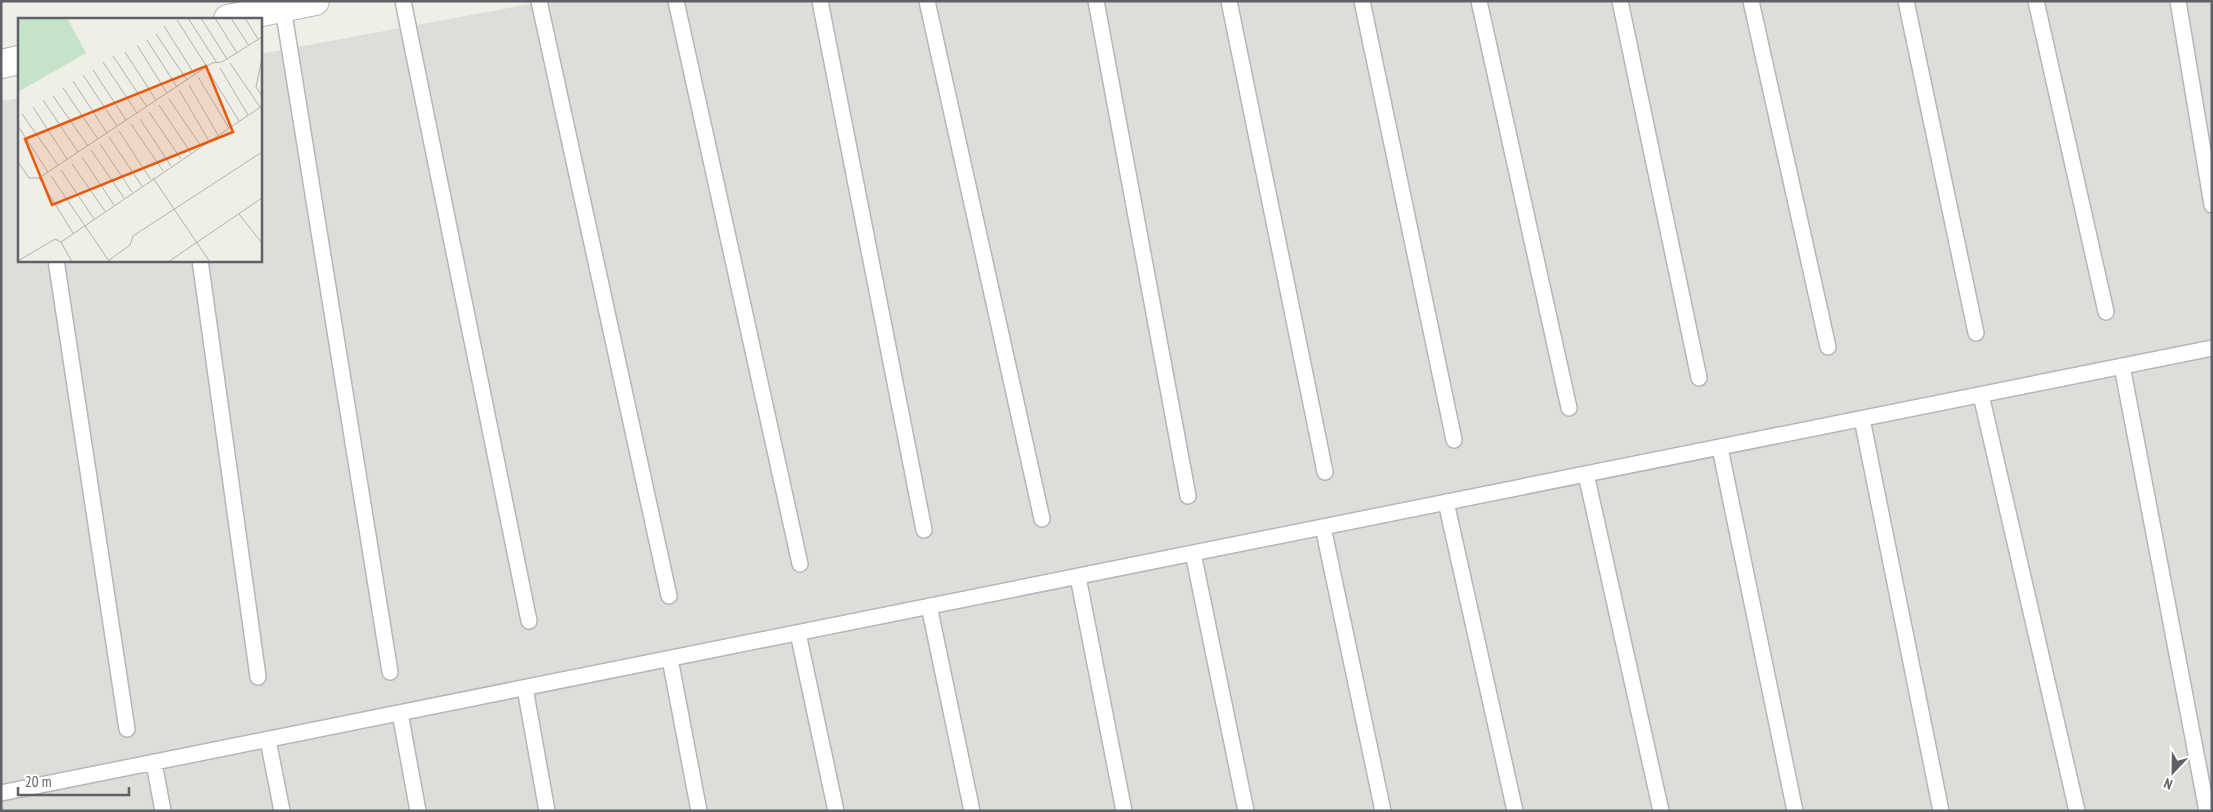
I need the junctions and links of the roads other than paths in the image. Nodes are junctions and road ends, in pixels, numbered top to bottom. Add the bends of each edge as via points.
1 (315, 1) edge
2 (404, 1) edge
3 (539, 1) edge
4 (676, 1) edge
5 (820, 1) edge
6 (928, 1) edge
7 (1096, 1) edge
8 (1229, 1) edge
9 (1362, 1) edge
10 (1479, 1) edge
11 (1620, 1) edge
12 (1751, 1) edge
13 (1906, 1) edge
14 (2036, 1) edge
15 (2178, 1) edge
16 (283, 8) junction
17 (233, 18) edge
18 (18, 60) edge
19 (1, 64) edge
20 (2212, 205) edge
21 (56, 261) edge
22 (200, 261) edge
23 (2106, 312) dead end
24 (1976, 333) dead end
25 (1828, 347) dead end
26 (2212, 348) edge
27 (2122, 366) junction
28 (1699, 378) dead end
29 (1981, 395) junction
30 (1568, 408) dead end
31 (1862, 418) junction
32 (1454, 440) dead end
33 (1720, 448) junction
34 (1325, 472) dead end
35 (1586, 474) junction
36 (1188, 496) dead end
37 (1446, 502) junction
38 (1042, 519) dead end
39 (1323, 527) junction
40 (924, 530) dead end
41 (1193, 553) junction
42 (800, 564) dead end
43 (1078, 577) junction
44 (669, 596) dead end
45 (929, 606) junction
46 (529, 621) dead end
47 (798, 633) junction
48 (670, 659) junction
49 (390, 672) dead end
50 (258, 677) dead end
51 (525, 688) junction
52 (400, 713) junction
53 (127, 729) dead end
54 (268, 740) junction
55 (154, 763) junction
56 (1, 793) edge
57 (163, 811) edge
58 (282, 811) edge
59 (418, 811) edge
60 (547, 811) edge
61 (699, 811) edge
62 (836, 811) edge
63 (972, 811) edge
64 (1124, 811) edge
65 (1246, 811) edge
66 (1383, 811) edge
67 (1516, 811) edge
68 (1661, 811) edge
69 (1795, 811) edge
70 (1941, 811) edge
71 (2077, 811) edge
72 (2207, 811) edge

1 - 16 street
2 - 46 lane
3 - 44 lane
4 - 42 lane
5 - 40 lane
6 - 38 lane
7 - 36 lane
8 - 34 lane
9 - 32 lane
10 - 30 lane
11 - 28 lane
12 - 25 lane
13 - 24 lane
14 - 23 lane
15 - 20 lane
16 - 17 street
16 - 49 lane
18 - 19 street
21 - 53 lane
22 - 50 lane
26 - 27 lane
27 - 29 lane
27 - 72 lane
29 - 31 lane
29 - 71 lane
31 - 33 lane
31 - 70 lane
33 - 35 lane
33 - 69 lane
35 - 37 lane
35 - 68 lane
37 - 39 lane
37 - 67 lane
39 - 41 lane
39 - 66 lane
41 - 43 lane
41 - 65 lane
43 - 45 lane
43 - 64 lane
45 - 47 lane
45 - 63 lane
47 - 48 lane
47 - 62 lane
48 - 51 lane
48 - 61 lane
51 - 52 lane
51 - 60 lane
52 - 54 lane
52 - 59 lane
54 - 55 lane
54 - 58 lane
55 - 56 lane
55 - 57 lane

